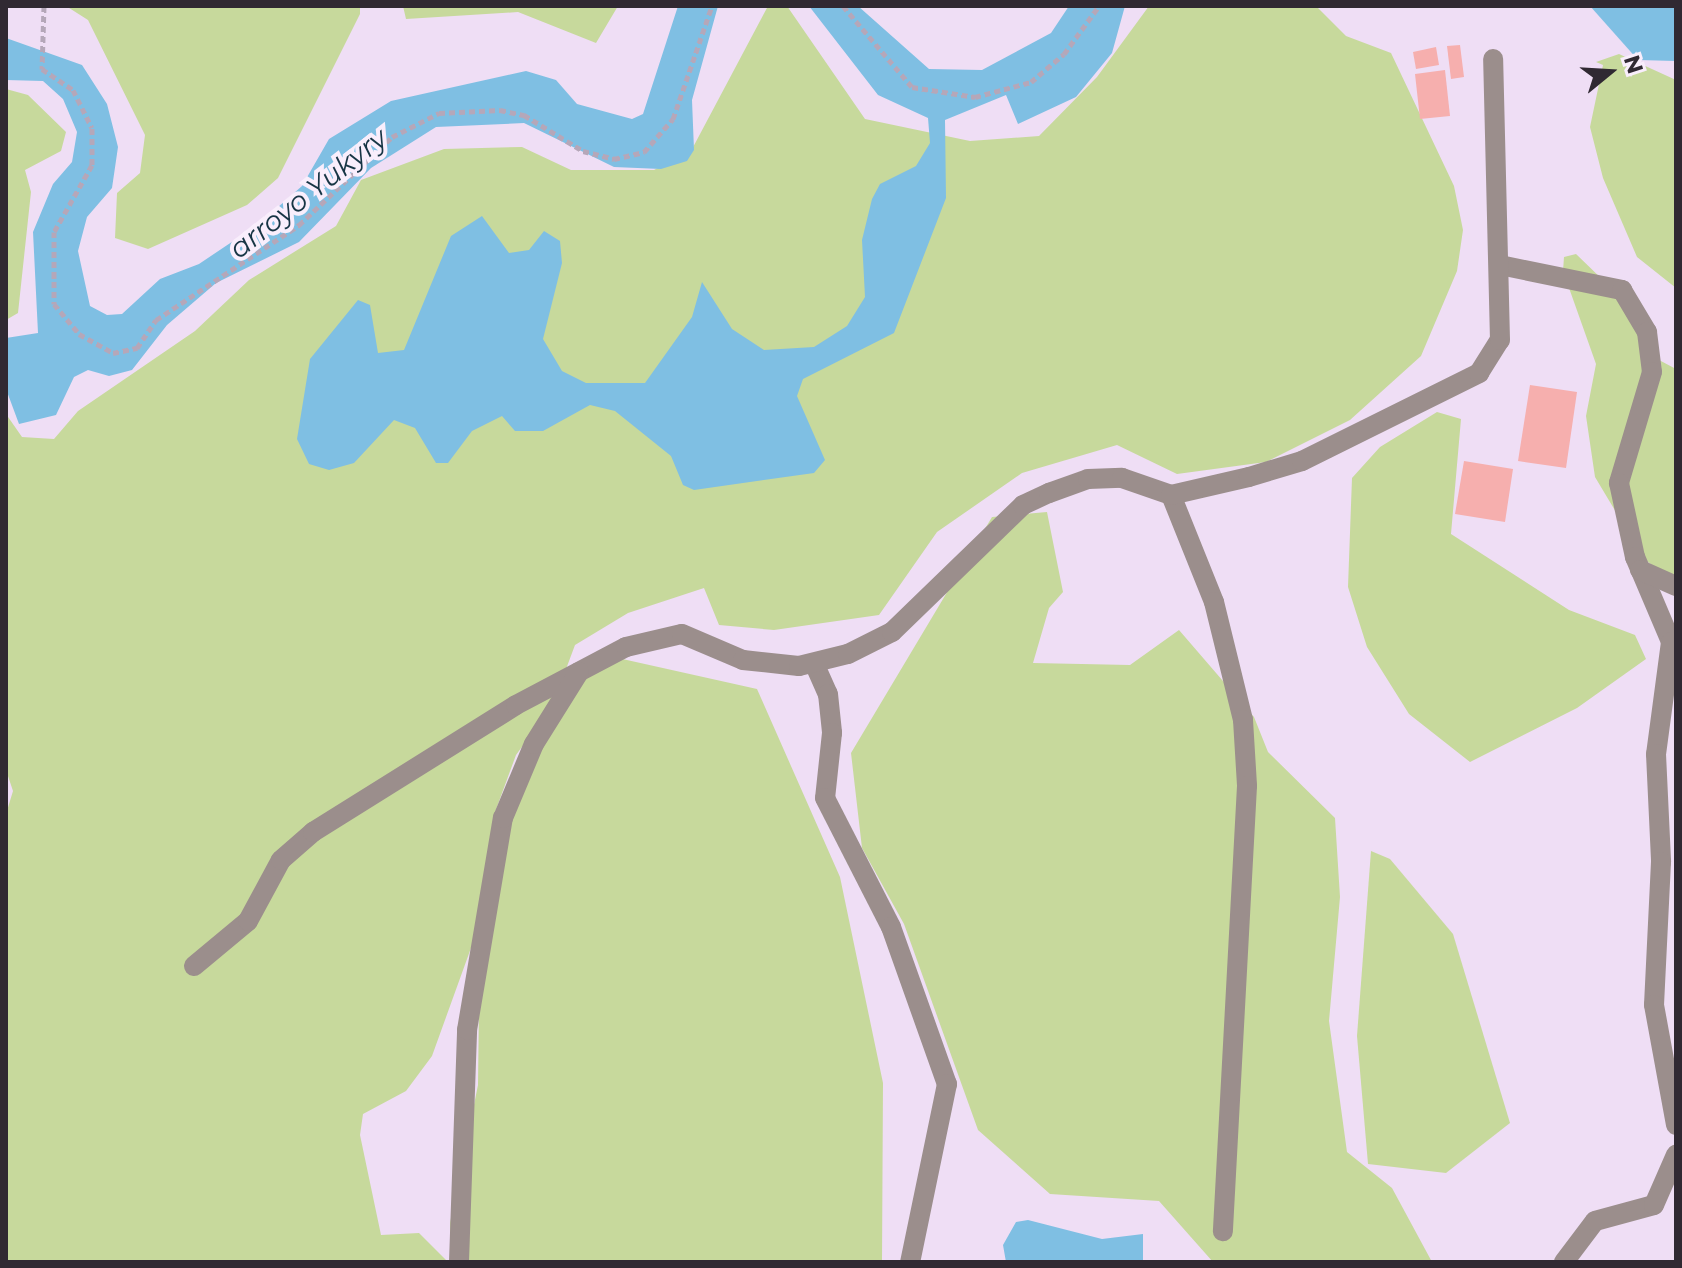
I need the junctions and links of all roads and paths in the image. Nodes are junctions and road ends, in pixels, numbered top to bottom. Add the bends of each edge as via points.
1 (44, 6) edge
2 (712, 6) edge
3 (843, 6) edge
4 (1099, 6) edge
5 (1493, 59) dead end
6 (1500, 265) junction
7 (1171, 495) junction
8 (1640, 570) junction
9 (1676, 586) edge
10 (814, 663) junction
11 (579, 672) junction
12 (194, 966) dead end
13 (1676, 1125) edge
14 (1676, 1155) edge
15 (1223, 1231) dead end
16 (459, 1262) edge
17 (910, 1262) edge
18 (1564, 1262) edge

1 - 2 path via 42,69 73,90 92,128 92,165 54,232 54,304 79,334 113,353 137,348 156,320 299,225 392,137 439,113 500,110 524,115 583,151 614,159 644,152 673,119
3 - 4 path via 912,87 975,97 1031,82 1064,54
5 - 6 lane
6 - 7 lane via 1500,340 1479,373 1302,461
6 - 8 lane via 1597,279 1636,305 1652,372 1619,483
7 - 10 lane via 1122,478 1088,479 1023,505 892,632
7 - 15 lane via 1214,602 1243,720 1247,786
8 - 9 lane
8 - 13 lane via 1671,642 1656,754 1661,862 1654,1005
10 - 11 lane via 743,660 708,643 663,634
10 - 17 lane via 828,694 832,733 825,798 891,927 947,1084
11 - 12 lane via 313,832 281,860 240,930
11 - 16 lane via 534,744 503,818 467,1030
14 - 18 lane via 1654,1205 1595,1221

